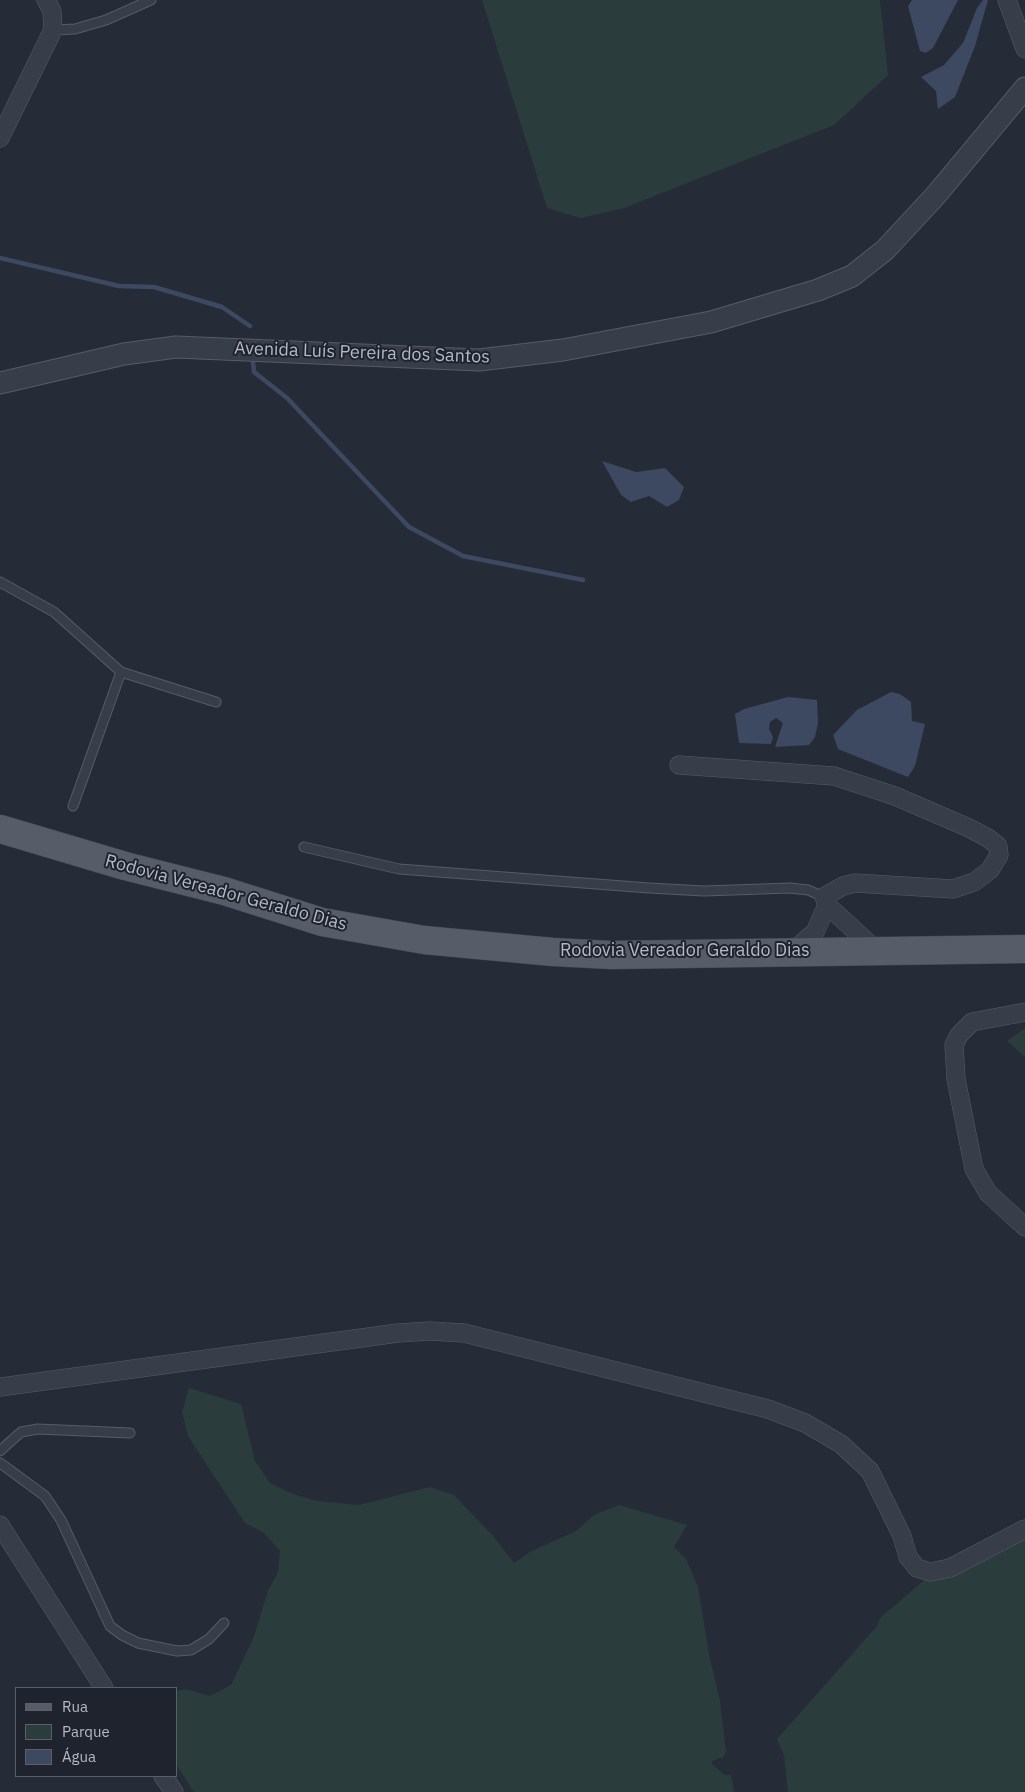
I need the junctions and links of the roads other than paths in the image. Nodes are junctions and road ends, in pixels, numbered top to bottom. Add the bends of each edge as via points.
1 (46, 0) edge
2 (151, 0) edge
3 (1007, 0) edge
4 (52, 30) junction
5 (1025, 49) edge
6 (1025, 88) edge
7 (0, 138) edge
8 (0, 383) edge
9 (0, 582) edge
10 (121, 672) junction
11 (216, 702) dead end
12 (679, 765) dead end
13 (73, 806) dead end
14 (0, 829) edge
15 (304, 846) dead end
16 (826, 901) junction
17 (1025, 949) edge
18 (876, 950) junction
19 (793, 951) junction
20 (1025, 1012) edge
21 (1025, 1228) edge
22 (0, 1387) edge
23 (130, 1433) dead end
24 (0, 1451) edge
25 (0, 1463) edge
26 (0, 1525) edge
27 (1025, 1529) edge
28 (224, 1623) dead end
29 (103, 1687) edge
30 (164, 1777) edge
31 (174, 1792) edge

1 - 4 street via 52,11
2 - 4 lane via 75,29
3 - 5 street
4 - 7 street
6 - 8 street, Avenida Luís Pereira dos Santos via 936,195 885,250 852,276 720,319 589,346 480,360 176,347 124,354
9 - 10 lane via 54,612
10 - 11 lane
10 - 13 lane
12 - 16 street via 834,776 895,796 968,828 988,838 999,850 996,863 990,870 974,882 954,889 855,884 843,886
14 - 19 main road, Rodovia Vereador Geraldo Dias via 224,891 322,922 424,940 611,955
15 - 16 lane via 399,869 704,891 790,888 808,890
16 - 18 street
16 - 19 street via 815,932
17 - 18 main road, Rodovia Vereador Geraldo Dias
18 - 19 main road, Rodovia Vereador Geraldo Dias
20 - 21 street via 972,1022 954,1045 956,1078 974,1169 988,1193
22 - 27 street via 398,1333 430,1330 464,1333 768,1409 805,1423 842,1444 870,1471 902,1536 908,1557 918,1568 930,1572 950,1568
23 - 24 lane via 38,1429 21,1432
25 - 28 lane via 46,1496 61,1520 110,1626 122,1635 138,1643 177,1652 191,1650 209,1639
26 - 29 street
30 - 31 street

